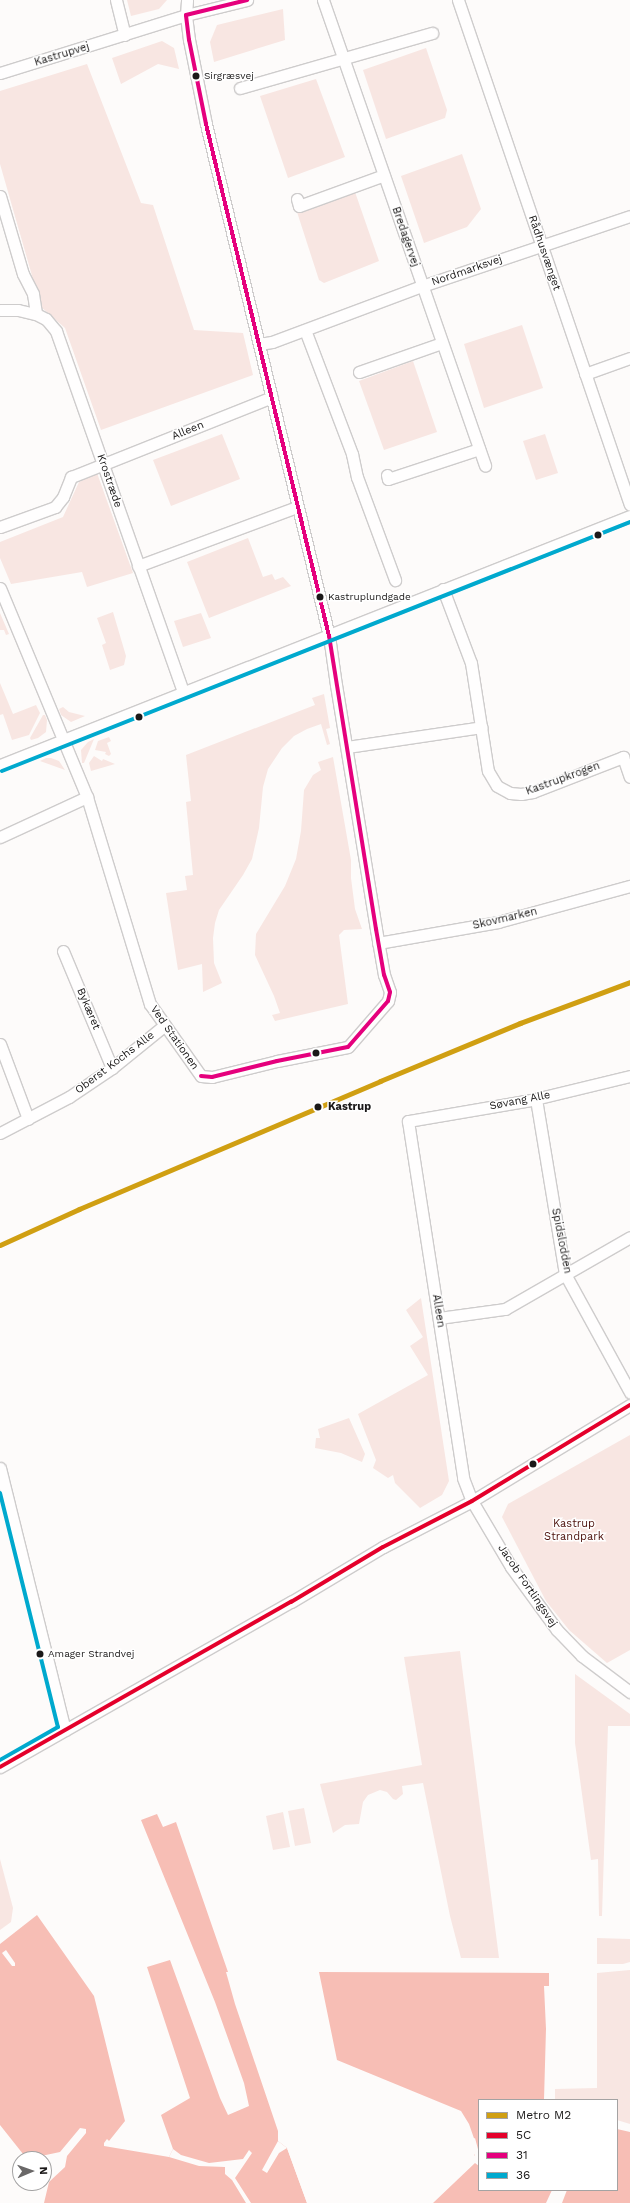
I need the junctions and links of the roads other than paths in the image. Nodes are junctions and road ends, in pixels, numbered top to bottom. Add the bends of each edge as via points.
1 (116, 0) edge
2 (187, 0) edge
3 (247, 0) edge
4 (323, 0) edge
5 (458, 0) edge
6 (186, 15) junction
7 (432, 33) dead end
8 (125, 35) junction
9 (344, 59) junction
10 (0, 74) edge
11 (240, 88) dead end
12 (384, 175) junction
13 (0, 196) edge
14 (296, 199) dead end
15 (630, 216) edge
16 (542, 245) junction
17 (422, 286) junction
18 (0, 310) edge
19 (36, 314) junction
20 (305, 330) junction
21 (442, 343) junction
22 (259, 344) junction
23 (630, 358) edge
24 (359, 372) dead end
25 (586, 374) junction
26 (272, 397) junction
27 (479, 449) junction
28 (104, 465) junction
29 (485, 466) dead end
30 (387, 475) dead end
31 (630, 505) edge
32 (297, 507) junction
33 (630, 516) edge
34 (0, 527) edge
35 (138, 566) junction
36 (394, 580) dead end
37 (0, 588) edge
38 (443, 589) junction
39 (330, 636) junction
40 (183, 692) junction
41 (482, 727) junction
42 (64, 741) junction
43 (347, 747) junction
44 (0, 765) edge
45 (630, 778) edge
46 (87, 797) junction
47 (0, 837) edge
48 (630, 886) edge
49 (378, 943) junction
50 (63, 951) dead end
51 (164, 1025) junction
52 (0, 1044) edge
53 (112, 1068) junction
54 (630, 1076) edge
55 (536, 1099) junction
56 (28, 1119) junction
57 (408, 1121) joint
58 (0, 1133) edge
59 (630, 1237) edge
60 (565, 1274) junction
61 (439, 1318) junction
62 (630, 1392) edge
63 (630, 1406) edge
64 (0, 1468) edge
65 (472, 1501) junction
66 (630, 1692) edge
67 (65, 1730) junction
68 (0, 1767) edge

1 - 8 street
2 - 6 street
3 - 6 street, Kastrupvej
4 - 9 street, Bredagervej
5 - 16 street, Rådhusvænget
6 - 8 street, Kastrupvej
6 - 22 street via 206,124
7 - 9 street
8 - 10 street, Kastrupvej
9 - 11 street
9 - 12 street, Bredagervej
12 - 14 street via 299,206
12 - 17 street, Bredagervej
13 - 19 street via 23,274 33,294
15 - 16 street, Nordmarksvej
16 - 17 street, Nordmarksvej
16 - 25 street, Rådhusvænget
17 - 20 street, Nordmarksvej
17 - 21 street, Bredagervej
18 - 19 street, Krostræde
19 - 28 street, Krostræde via 46,319 56,331
20 - 22 street, Nordmarksvej
20 - 36 street via 352,454 357,477
21 - 24 street
21 - 27 street, Bredagervej
22 - 26 street
23 - 25 street
25 - 31 street, Rådhusvænget
26 - 28 street, Alleen
26 - 32 street
27 - 29 street, Bredagervej
27 - 30 street via 388,479
28 - 34 street, Alleen via 71,477 63,497 55,506
28 - 35 street, Krostræde
32 - 35 street
32 - 39 street
33 - 38 street
35 - 40 street, Krostræde
37 - 42 street, Ved Stationen
38 - 39 street
38 - 41 street, Kastrupkrogen via 471,663
39 - 40 street
39 - 43 street
40 - 42 street
41 - 43 street
41 - 45 street, Kastrupkrogen via 488,771 497,786 510,793 533,792 623,757
42 - 44 street
42 - 46 street, Ved Stationen
43 - 49 street
46 - 47 street
46 - 51 street, Ved Stationen via 143,985 150,1004
48 - 49 street, Skovmarken via 498,922
49 - 51 street, Ved Stationen via 390,992 388,1001 348,1048 277,1061 212,1077 201,1076
50 - 53 street, Bykæret
51 - 53 street, Oberst Kochs Alle
52 - 56 street
53 - 56 street, Oberst Kochs Alle via 69,1097
54 - 55 street, Søvang Alle
55 - 57 street, Søvang Alle
55 - 60 street, Spidslodden
56 - 58 street, Oberst Kochs Alle
57 - 61 street, Alleen
59 - 60 street
60 - 61 street via 504,1309
60 - 62 street, Spidslodden
61 - 65 street, Alleen via 463,1478
63 - 65 street
64 - 67 street
65 - 66 street, Jacob Fortlingsvej via 511,1567 557,1630 582,1656
65 - 67 street via 383,1547
67 - 68 street

